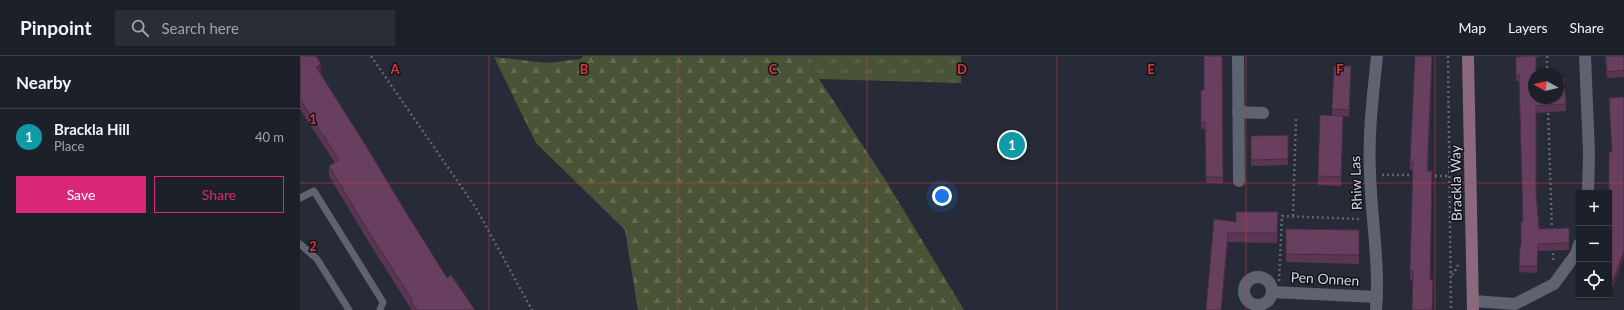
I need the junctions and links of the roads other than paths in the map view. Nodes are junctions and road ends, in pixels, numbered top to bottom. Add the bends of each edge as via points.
1 (1238, 56) edge
2 (1377, 56) edge
3 (1468, 56) edge
4 (1585, 56) edge
5 (1238, 112) junction
6 (1263, 114) dead end
7 (1239, 181) dead end
8 (1588, 190) edge
9 (300, 198) edge
10 (300, 244) edge
11 (1576, 254) edge
12 (1275, 292) junction
13 (1377, 297) junction
14 (1473, 306) edge
15 (1258, 308) edge
16 (349, 310) edge
17 (380, 310) edge
18 (1376, 310) edge

1 - 5 street
2 - 13 street, Rhiw Las via 1371,117 1370,174
3 - 14 street, Brackla Way
4 - 8 street
5 - 6 street
5 - 7 street
9 - 17 lane via 314,191 382,302
10 - 16 lane via 317,259
11 - 14 street via 1554,284 1515,304
12 - 13 street, Pen Onnen
12 - 15 street, Pen Onnen
12 - 15 street, Pen Onnen via 1263,278 1249,280 1244,293 1249,302
13 - 18 street, Rhiw Las

